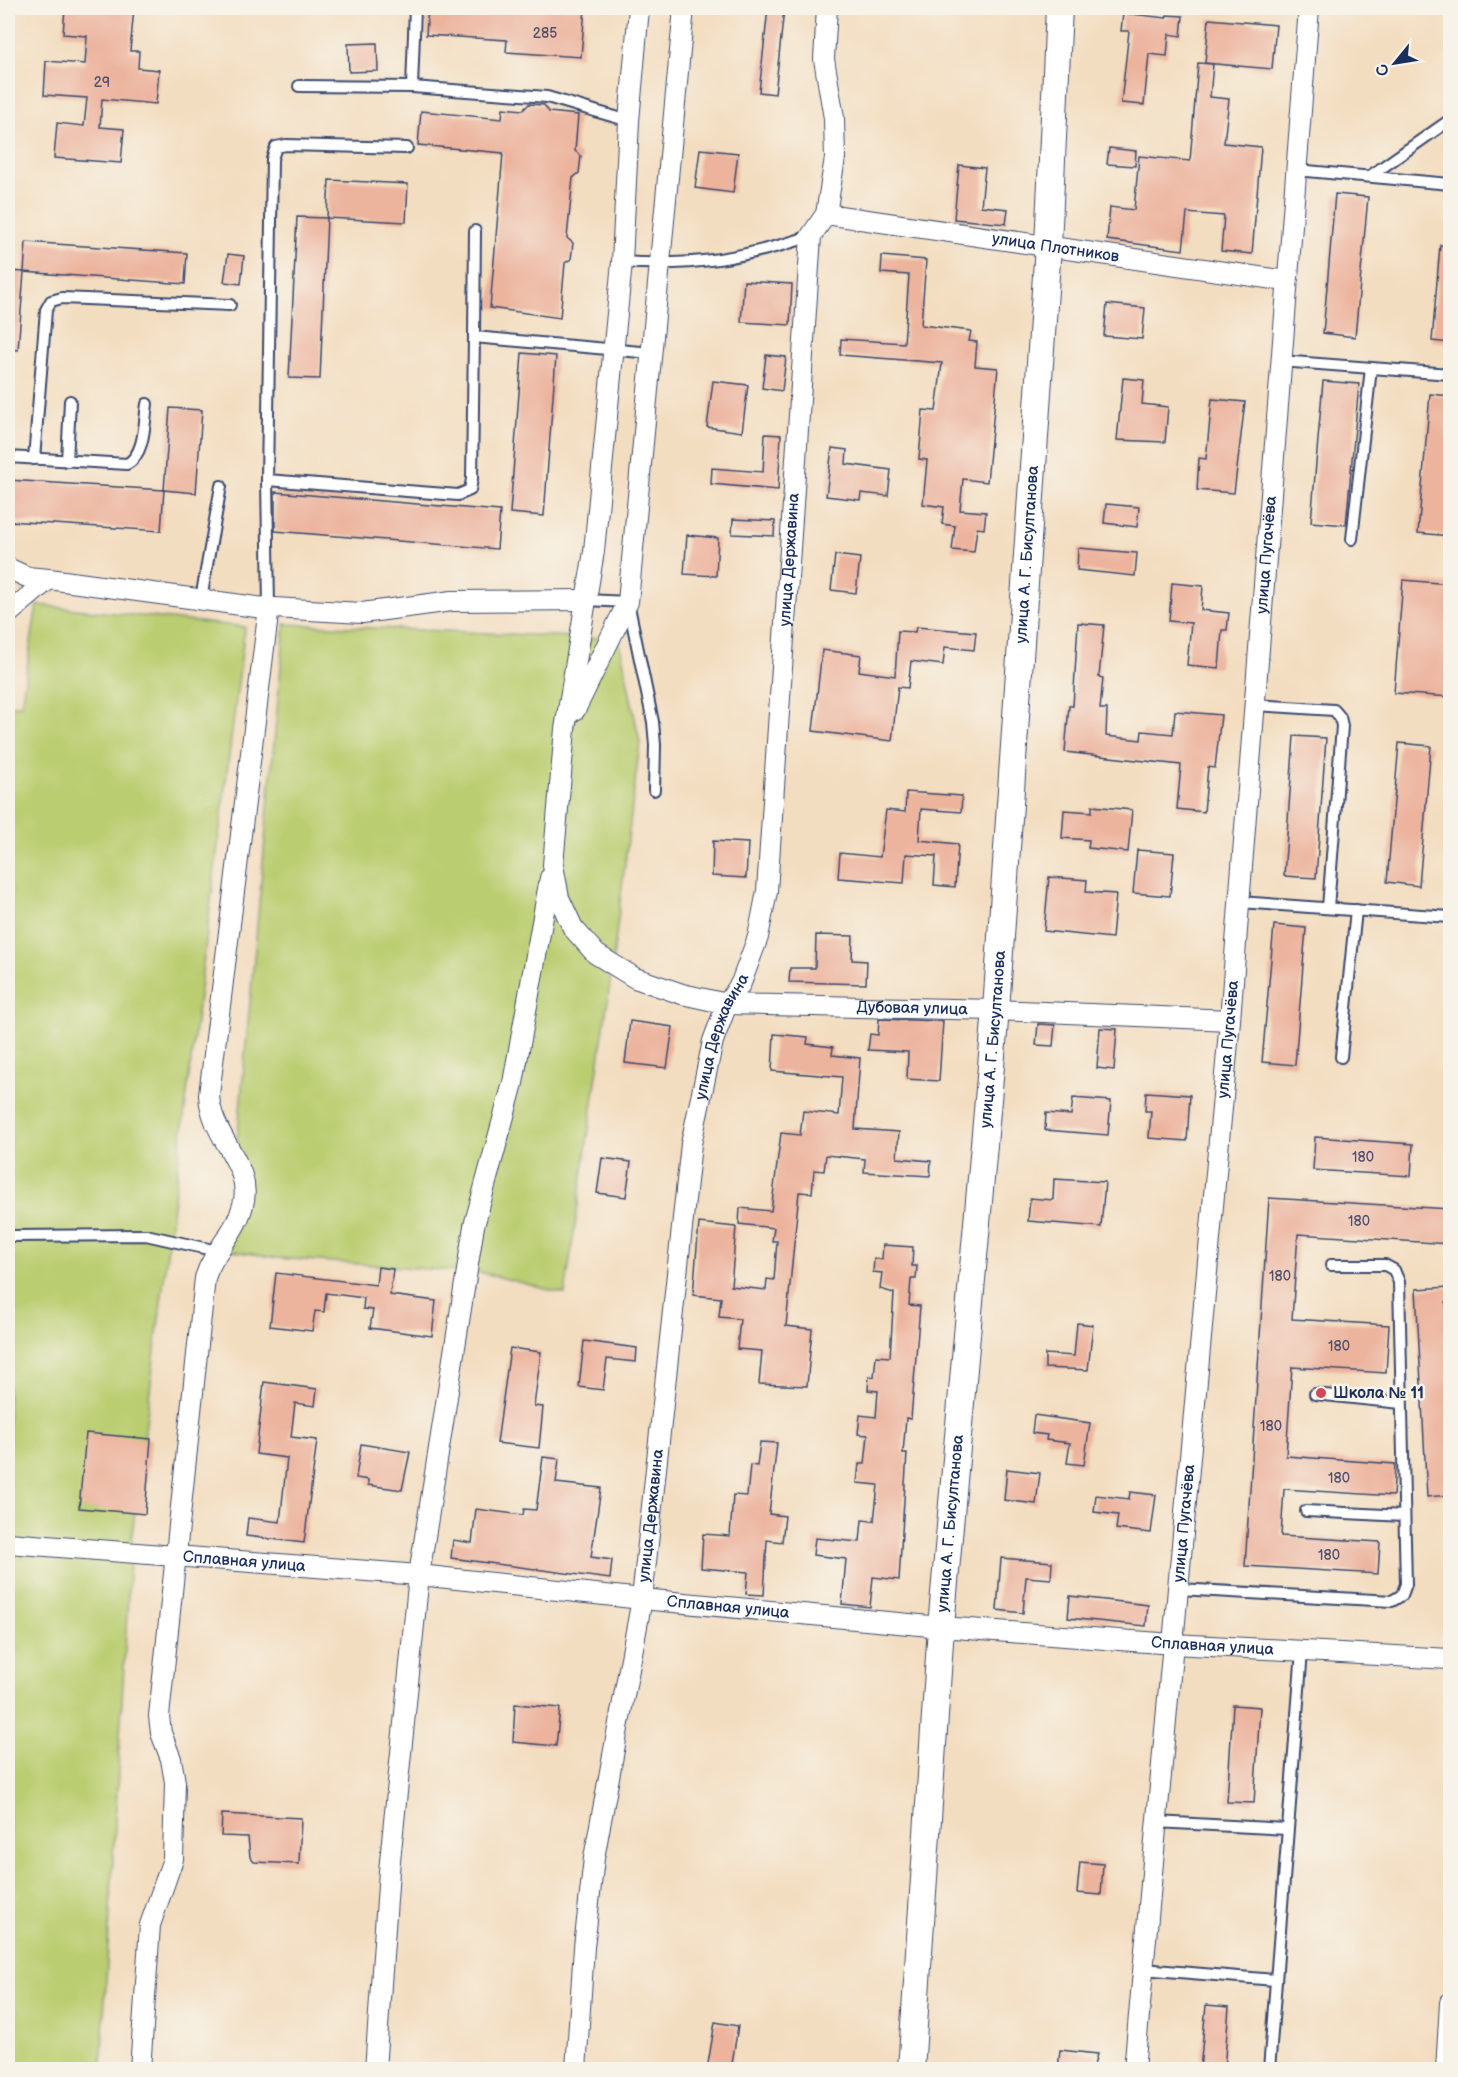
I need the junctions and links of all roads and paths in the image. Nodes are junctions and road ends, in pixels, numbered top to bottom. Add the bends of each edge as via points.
1 (415, 8) edge
2 (639, 8) edge
3 (684, 8) edge
4 (827, 8) edge
5 (1059, 8) edge
6 (1309, 8) edge
7 (299, 86) dead end
8 (412, 87) junction
9 (1450, 120) edge
10 (629, 121) junction
11 (407, 148) dead end
12 (1296, 170) junction
13 (1370, 176) junction
14 (1450, 183) edge
15 (826, 214) junction
16 (475, 231) dead end
17 (811, 236) junction
18 (1048, 246) junction
19 (622, 262) junction
20 (660, 265) junction
21 (1286, 281) junction
22 (231, 305) dead end
23 (474, 337) junction
24 (614, 350) junction
25 (652, 354) junction
26 (1280, 361) junction
27 (1371, 368) junction
28 (1450, 374) edge
29 (70, 401) dead end
30 (147, 404) dead end
31 (8, 457) edge
32 (34, 459) junction
33 (67, 461) junction
34 (267, 480) junction
35 (221, 486) dead end
36 (1352, 539) dead end
37 (8, 568) edge
38 (49, 579) junction
39 (201, 599) junction
40 (586, 600) junction
41 (628, 602) junction
42 (269, 607) junction
43 (8, 614) edge
44 (1254, 705) junction
45 (565, 729) junction
46 (654, 790) dead end
47 (553, 865) junction
48 (1239, 902) junction
49 (1328, 908) junction
50 (1356, 910) junction
51 (1450, 917) edge
52 (727, 1004) junction
53 (996, 1010) junction
54 (1230, 1020) junction
55 (1341, 1057) dead end
56 (8, 1236) edge
57 (217, 1251) junction
58 (1331, 1265) dead end
59 (1315, 1394) dead end
60 (1401, 1402) junction
61 (1306, 1511) dead end
62 (1404, 1516) junction
63 (8, 1543) edge
64 (176, 1554) junction
65 (419, 1575) junction
66 (1179, 1589) junction
67 (642, 1599) junction
68 (941, 1627) junction
69 (1174, 1644) junction
70 (1302, 1651) junction
71 (1450, 1659) edge
72 (1156, 1822) junction
73 (1287, 1829) junction
74 (1143, 1969) junction
75 (1275, 1980) junction
76 (1450, 2003) edge
77 (140, 2070) edge
78 (375, 2070) edge
79 (576, 2070) edge
80 (911, 2070) edge
81 (1134, 2070) edge
82 (1269, 2070) edge
83 (1446, 2070) edge

1 - 8 lane
2 - 10 street
3 - 20 street
4 - 15 street via 824,59 834,118 835,158
5 - 18 street, улица А. Г. Бисултанова
6 - 12 street, улица Пугачёва
7 - 8 lane
8 - 10 lane via 547,97
9 - 13 lane
10 - 19 street
11 - 34 lane via 276,147 272,159
12 - 13 lane
12 - 21 street, улица Пугачёва
13 - 14 lane
15 - 17 street
15 - 18 street, улица Плотников
16 - 23 lane
17 - 20 lane via 728,260
17 - 52 street, улица Державина via 767,891 758,937 741,983
18 - 21 street, улица Плотников
18 - 53 street, улица А. Г. Бисултанова
19 - 20 lane
19 - 24 street
20 - 25 street
21 - 26 street, улица Пугачёва
22 - 32 lane via 62,298 51,301 46,310
23 - 24 lane
23 - 34 lane via 470,490 458,495
24 - 25 lane
24 - 40 street
25 - 41 street
26 - 27 lane
26 - 44 street, улица Пугачёва
27 - 28 lane
27 - 36 lane
29 - 33 lane
30 - 33 lane via 135,460 127,464
31 - 32 lane
32 - 33 lane
34 - 42 lane
35 - 39 lane
37 - 38 street via 27,577
38 - 39 street
38 - 43 street
39 - 42 street
40 - 41 lane
40 - 42 street via 452,601 362,613
40 - 45 street
41 - 45 street
41 - 46 lane via 653,722
42 - 57 street via 209,1095 216,1128 244,1175 246,1186 240,1219
44 - 48 street, улица Пугачёва
44 - 49 lane via 1334,710 1340,717
45 - 47 street
47 - 52 street, Дубовая улица via 559,897 573,928 596,954 635,978
47 - 65 street via 513,1083 474,1226
48 - 49 lane
48 - 54 street, улица Пугачёва
49 - 50 lane
50 - 51 lane
50 - 55 lane
52 - 53 street, Дубовая улица
52 - 67 street, улица Державина via 713,1041 691,1144
53 - 54 street, Дубовая улица
53 - 68 street, улица А. Г. Бисултанова
54 - 66 street, улица Пугачёва
56 - 57 lane via 146,1236
57 - 64 street via 205,1278
58 - 60 lane via 1385,1265 1394,1270 1400,1282
59 - 60 lane
60 - 62 lane
61 - 62 lane
62 - 66 lane via 1406,1584 1402,1595 1392,1601
63 - 64 street, Сплавная улица
64 - 65 street, Сплавная улица
64 - 77 street via 159,1716 160,1733 175,1782 173,1859 150,1924
65 - 67 street, Сплавная улица
65 - 78 street via 389,1871
66 - 69 street, улица Пугачёва
67 - 68 street, Сплавная улица
67 - 79 street, улица Державина via 594,1858
68 - 69 street, Сплавная улица
68 - 80 street, улица А. Г. Бисултанова
69 - 70 street, Сплавная улица
69 - 72 street, улица Пугачёва
70 - 71 street, Сплавная улица
70 - 73 lane
72 - 73 lane
72 - 74 street, улица Пугачёва
73 - 75 lane
74 - 75 lane
74 - 81 street, улица Пугачёва
75 - 82 lane
76 - 83 street

